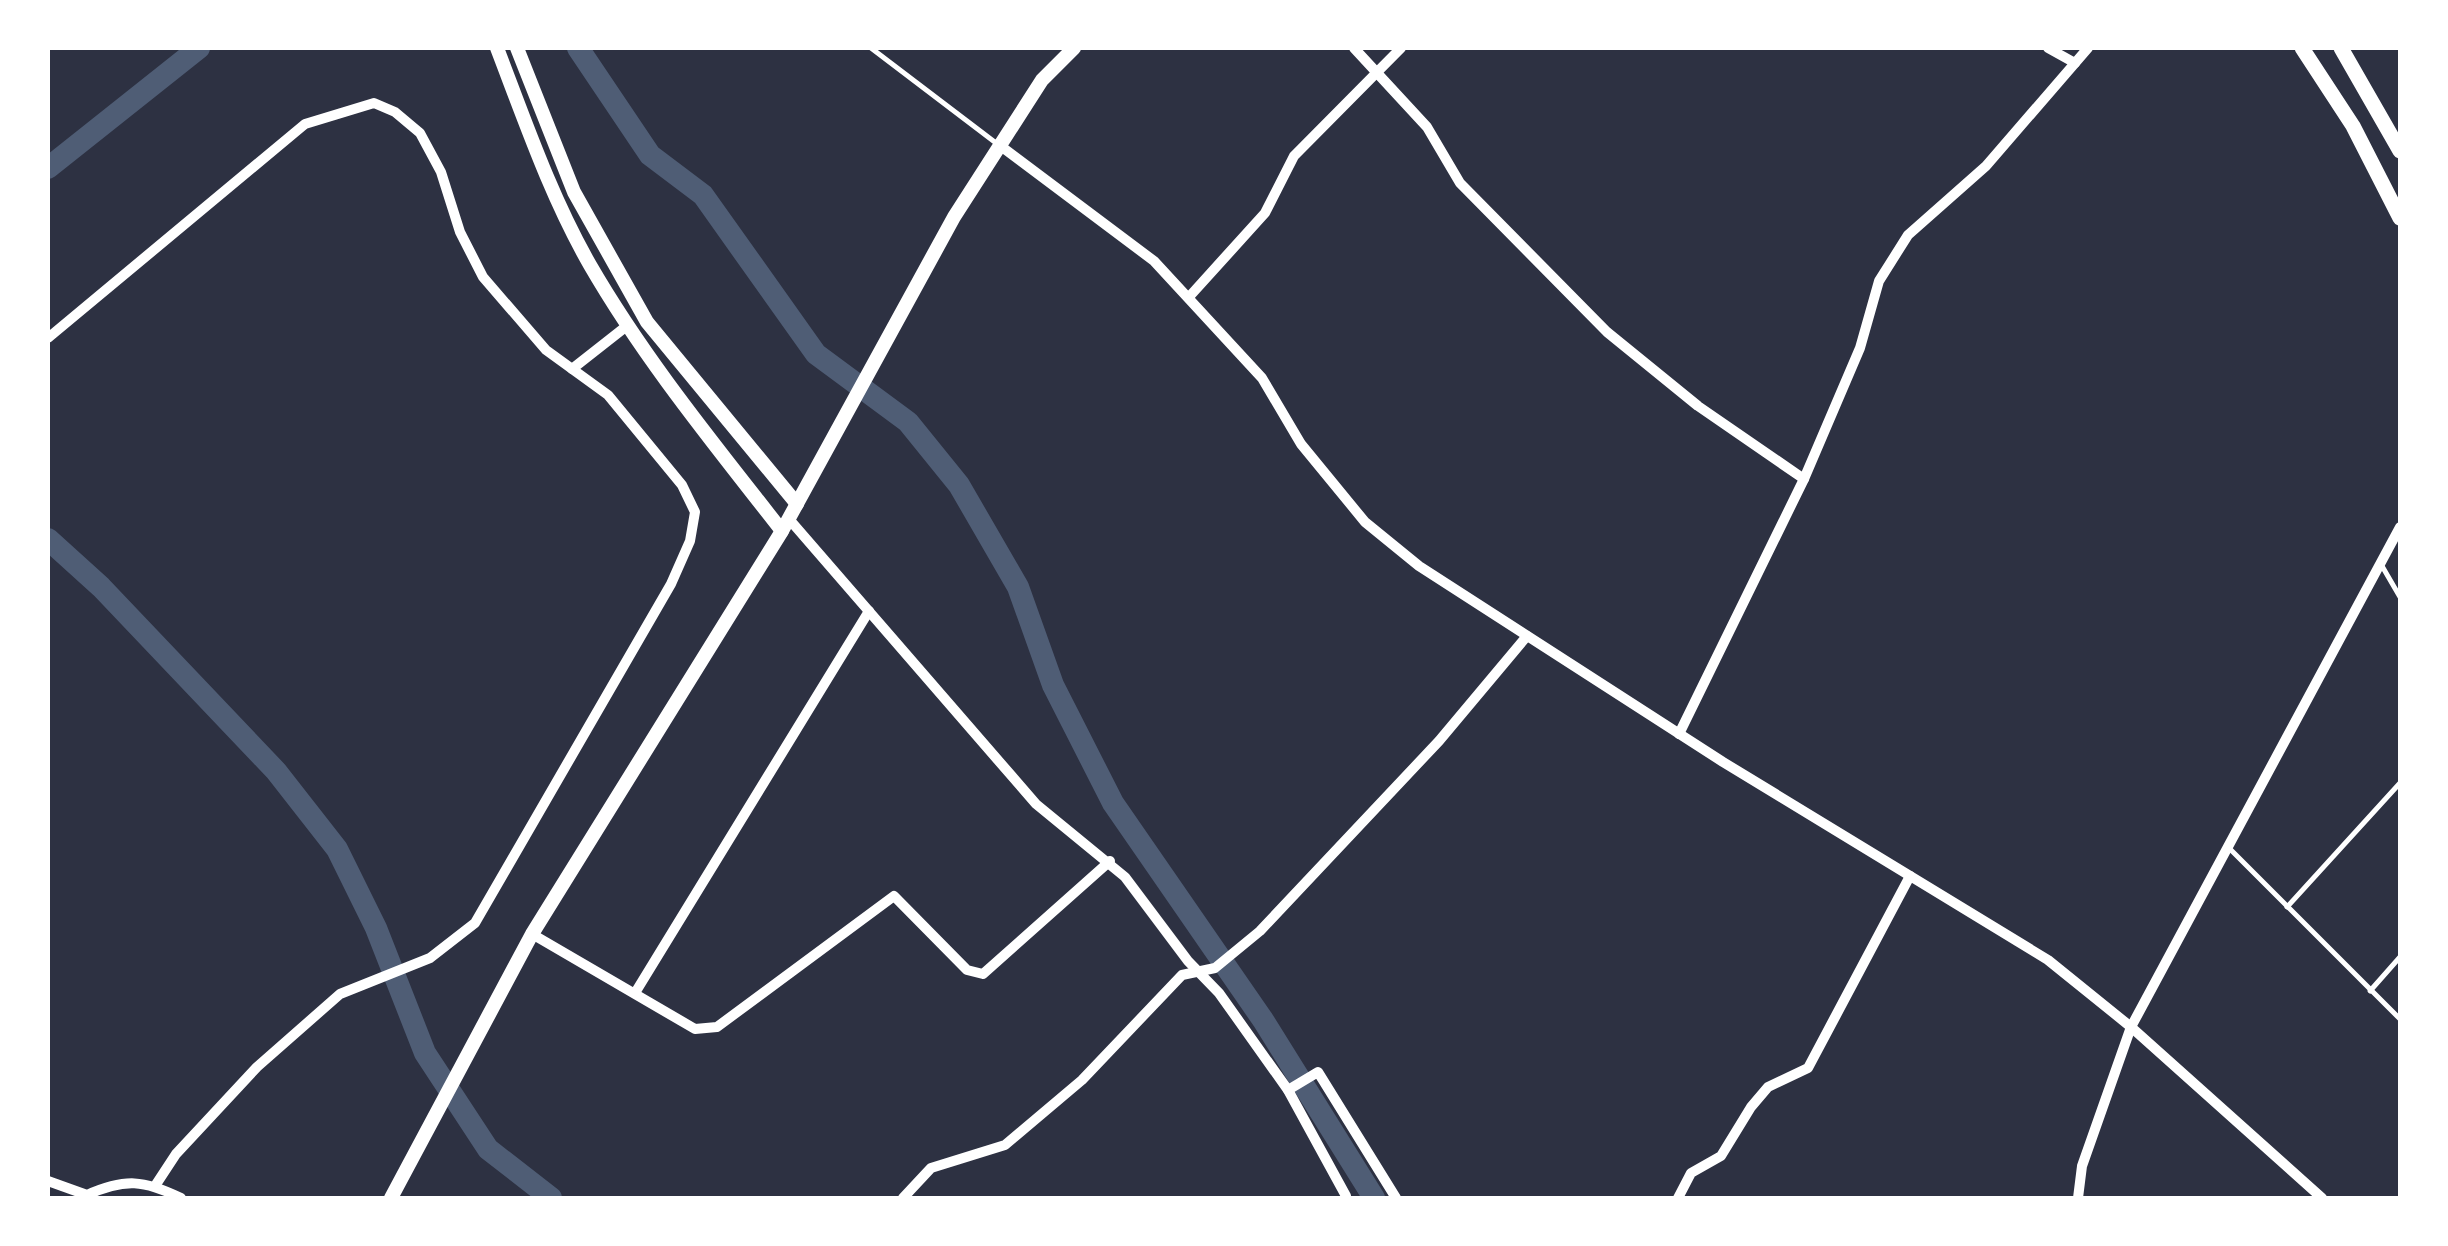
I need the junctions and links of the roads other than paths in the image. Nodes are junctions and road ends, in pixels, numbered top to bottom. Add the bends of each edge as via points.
1 (497, 48) edge
2 (518, 48) edge
3 (871, 48) edge
4 (1074, 48) edge
5 (1354, 48) edge
6 (1401, 48) edge
7 (2048, 48) edge
8 (2088, 48) edge
9 (2302, 48) edge
10 (2341, 48) edge
11 (2075, 63) junction
12 (1376, 73) junction
13 (998, 144) junction
14 (2400, 151) edge
15 (2400, 218) edge
16 (1189, 296) junction
17 (628, 324) junction
18 (48, 338) edge
19 (572, 369) junction
20 (1804, 479) junction
21 (796, 504) junction
22 (786, 525) junction
23 (2400, 526) edge
24 (2380, 564) junction
25 (2400, 597) edge
26 (869, 611) junction
27 (1527, 636) junction
28 (1679, 734) junction
29 (2400, 782) edge
30 (2228, 847) junction
31 (1110, 861) junction
32 (1910, 876) junction
33 (2287, 907) junction
34 (532, 934) junction
35 (2400, 957) edge
36 (1198, 972) junction
37 (2370, 991) junction
38 (635, 993) junction
39 (2400, 1018) edge
40 (2130, 1027) junction
41 (1289, 1089) junction
42 (48, 1181) edge
43 (154, 1186) junction
44 (1346, 1196) dead end
45 (181, 1198) edge
46 (391, 1198) edge
47 (903, 1198) edge
48 (1396, 1198) edge
49 (1678, 1198) edge
50 (2078, 1198) edge
51 (2322, 1198) edge

1 - 17 street via 560,206
2 - 21 street via 574,192 647,322
3 - 13 lane
4 - 13 street via 1042,80
5 - 12 street
6 - 12 street
7 - 11 street
8 - 11 street
9 - 15 main road
10 - 14 main road
11 - 20 street via 1986,166 1908,235 1879,281 1860,348
12 - 16 street via 1294,156 1265,213
12 - 20 street via 1427,127 1460,182 1607,332
13 - 16 street via 1154,261
13 - 21 street
16 - 27 street via 1262,378 1301,444 1365,522 1418,566
17 - 19 street
17 - 22 street via 659,372
18 - 19 street via 305,124 374,104 420,133 483,277 546,350
19 - 43 street via 608,394 682,484 695,512 671,584 475,923 430,958 340,994 258,1067
20 - 28 street
21 - 22 street
22 - 26 street
22 - 34 street
23 - 24 street
24 - 25 lane
24 - 30 street
26 - 31 street via 1036,804
26 - 38 street
27 - 28 street
27 - 36 street via 1439,741 1245,942 1215,968
28 - 32 street
29 - 33 lane
30 - 33 lane
30 - 40 street
31 - 36 street
31 - 38 street via 983,974 968,970 894,896 716,1027 695,1029
32 - 40 street via 2048,960
32 - 49 street via 1808,1068 1768,1087 1721,1156 1691,1174
33 - 37 lane
34 - 38 street
34 - 46 street
35 - 37 lane
36 - 41 street
36 - 47 street via 1182,975 1082,1080 1005,1145 931,1168
37 - 39 lane
40 - 50 street via 2082,1166
40 - 51 street
41 - 44 street
41 - 48 street via 1318,1072
42 - 43 street via 87,1195 117,1182
43 - 45 street

